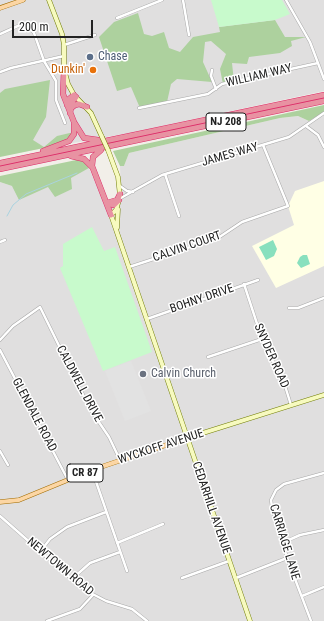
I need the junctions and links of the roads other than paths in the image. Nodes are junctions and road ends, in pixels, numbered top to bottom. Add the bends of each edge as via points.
1 (23, 0) edge
2 (49, 0) edge
3 (162, 0) edge
4 (183, 0) edge
5 (286, 0) edge
6 (0, 8) edge
7 (117, 18) dead end
8 (0, 34) edge
9 (94, 35) dead end
10 (189, 35) dead end
11 (64, 45) junction
12 (64, 56) junction
13 (44, 61) junction
14 (318, 63) junction
15 (64, 68) junction
16 (212, 70) dead end
17 (0, 72) edge
18 (324, 79) edge
19 (216, 89) junction
20 (324, 95) edge
21 (75, 96) junction
22 (324, 101) edge
23 (87, 107) junction
24 (67, 108) junction
25 (139, 108) dead end
26 (324, 113) edge
27 (70, 114) junction
28 (74, 122) junction
29 (65, 123) dead end
30 (306, 126) junction
31 (148, 132) junction
32 (127, 142) junction
33 (263, 145) junction
34 (324, 147) edge
35 (39, 161) junction
36 (7, 162) junction
37 (0, 163) edge
38 (0, 169) edge
39 (93, 169) junction
40 (165, 174) junction
41 (120, 186) junction
42 (133, 191) junction
43 (119, 197) junction
44 (107, 203) junction
45 (111, 215) junction
46 (179, 216) dead end
47 (119, 236) junction
48 (5, 240) dead end
49 (0, 242) edge
50 (129, 267) junction
51 (258, 280) dead end
52 (244, 284) junction
53 (324, 298) edge
54 (289, 308) dead end
55 (147, 319) junction
56 (262, 339) junction
57 (0, 340) edge
58 (0, 350) edge
59 (208, 357) dead end
60 (324, 395) edge
61 (291, 405) junction
62 (187, 438) junction
63 (0, 451) edge
64 (120, 460) junction
65 (8, 465) dead end
66 (92, 470) junction
67 (324, 473) edge
68 (68, 480) junction
69 (0, 502) edge
70 (106, 512) junction
71 (0, 516) edge
72 (163, 524) dead end
73 (324, 530) edge
74 (117, 543) junction
75 (282, 543) junction
76 (40, 552) junction
77 (120, 552) junction
78 (287, 558) junction
79 (229, 560) junction
80 (127, 571) dead end
81 (182, 578) dead end
82 (236, 578) junction
83 (72, 579) junction
84 (324, 587) edge
85 (93, 596) junction
86 (302, 596) junction
87 (47, 621) edge
88 (147, 621) edge
89 (250, 621) edge
90 (311, 621) edge

1 - 6 main road
2 - 11 main road, CEDARHILL AVENUE
3 - 7 street
4 - 10 street
5 - 14 street via 308,38
8 - 13 street via 20,25 29,26
9 - 11 street
11 - 12 main road, CEDARHILL AVENUE
12 - 13 street
12 - 15 main road, CEDARHILL AVENUE
13 - 17 street
13 - 29 street via 56,81 56,100
14 - 18 street
14 - 19 street, WILLIAM WAY via 222,84
15 - 21 main road, CEDARHILL AVENUE via 68,84
15 - 24 highway via 62,90
16 - 19 street via 211,76
19 - 25 street, WILLIAM WAY via 208,94
20 - 31 highway, NJ 208
21 - 23 main road, CEDARHILL AVENUE
21 - 24 highway via 68,100
21 - 27 highway via 70,104
22 - 32 highway, NJ 208
23 - 27 highway via 74,105
23 - 41 main road, CEDARHILL AVENUE, bridge via 108,150
24 - 27 highway
26 - 30 street, JAMES WAY
27 - 28 highway
28 - 31 highway via 82,136 89,140
28 - 36 highway via 74,134 66,143
30 - 33 street, JAMES WAY via 289,137
30 - 34 street via 318,135
31 - 36 highway, NJ 208
32 - 35 highway, NJ 208
32 - 39 highway via 96,153 92,160
33 - 40 street, JAMES WAY
33 - 50 street, CALVIN COURT via 288,206 242,222 218,238
35 - 38 highway, NJ 208
35 - 39 highway via 78,157 87,161
36 - 37 highway, NJ 208
39 - 44 highway
40 - 42 street, JAMES WAY
40 - 46 street
41 - 42 street via 127,192
41 - 43 main road, CEDARHILL AVENUE
42 - 43 street, JAMES WAY
43 - 44 highway via 114,205
43 - 45 main road, CEDARHILL AVENUE via 116,210
43 - 47 main road, CEDARHILL AVENUE
44 - 45 highway
45 - 47 main road, CEDARHILL AVENUE
47 - 50 main road, CEDARHILL AVENUE
48 - 49 street
50 - 55 main road, CEDARHILL AVENUE
51 - 52 street, BOHNY DRIVE
52 - 55 street, BOHNY DRIVE
52 - 56 street, SNYDER ROAD
53 - 54 street via 298,308
55 - 62 main road, CEDARHILL AVENUE
56 - 59 street
56 - 61 street, SNYDER ROAD via 281,373
57 - 64 street, CALDWELL DRIVE via 13,326 40,307 90,409
58 - 68 street, GLENDALE ROAD
60 - 61 main road, WYCKOFF AVENUE / CR 87
61 - 62 main road, WYCKOFF AVENUE / CR 87
62 - 64 main road, WYCKOFF AVENUE / CR 87
62 - 79 main road, CEDARHILL AVENUE
63 - 65 street
64 - 66 main road, WYCKOFF AVENUE / CR 87
66 - 68 main road, WYCKOFF AVENUE / CR 87
66 - 70 street
67 - 75 street, CARRIAGE LANE via 284,484 274,493 272,507
68 - 69 main road, WYCKOFF AVENUE / CR 87 via 19,500
70 - 74 street
70 - 76 street via 67,527 50,539
71 - 76 street, NEWTOWN ROAD
72 - 74 street
73 - 75 street via 302,534
74 - 77 street
75 - 78 street, CARRIAGE LANE
76 - 83 street, NEWTOWN ROAD
77 - 80 street
77 - 83 street via 90,564
78 - 82 street
78 - 86 street, CARRIAGE LANE
79 - 81 street
79 - 82 main road, CEDARHILL AVENUE
82 - 89 main road, CEDARHILL AVENUE
83 - 85 street, NEWTOWN ROAD
84 - 86 street
85 - 87 street via 80,609
85 - 88 street, NEWTOWN ROAD via 132,608
86 - 90 street, CARRIAGE LANE

